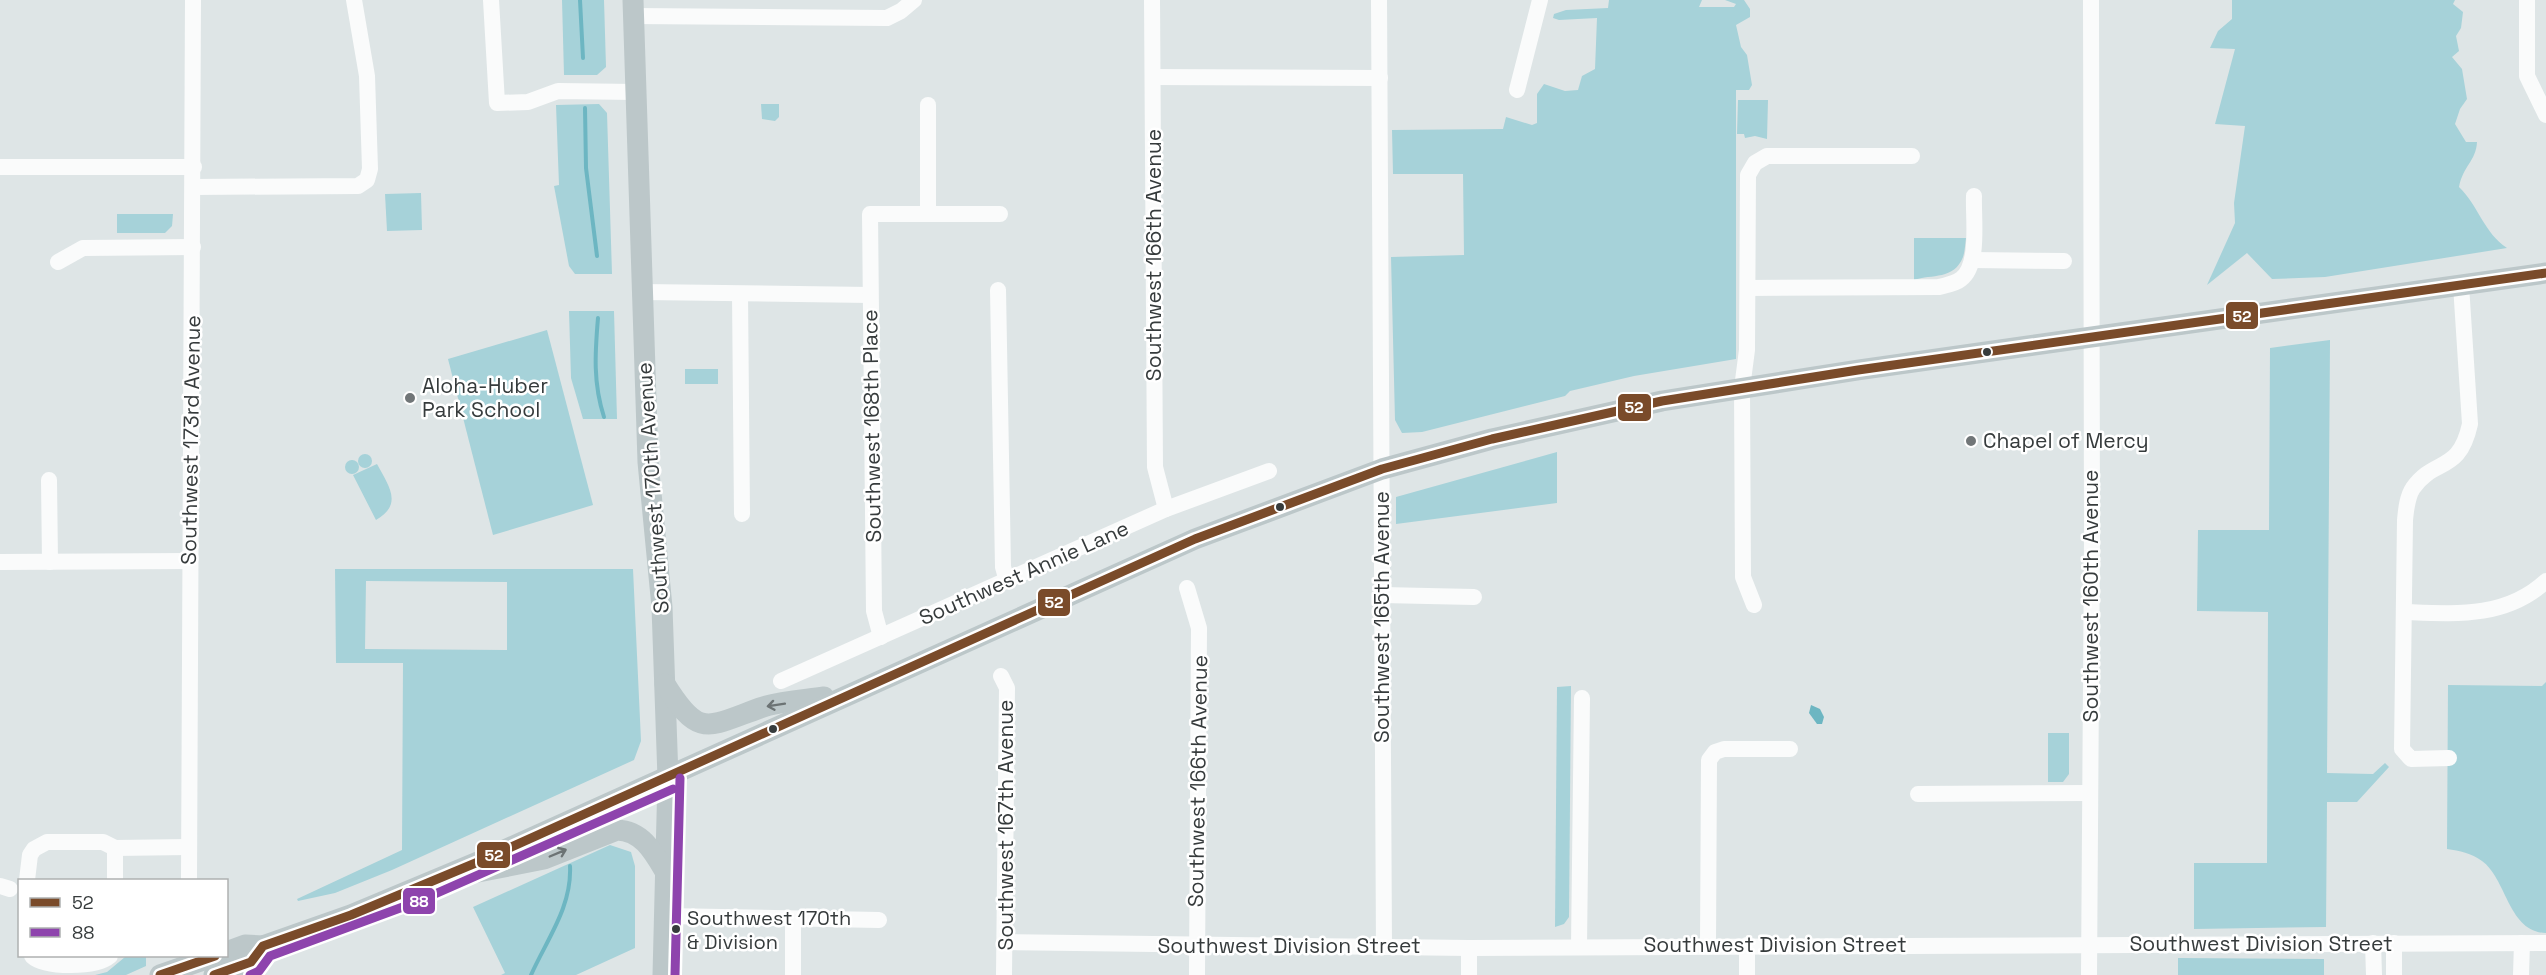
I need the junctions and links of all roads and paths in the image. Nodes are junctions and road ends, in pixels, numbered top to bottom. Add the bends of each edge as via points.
1 (193, 0) edge
2 (354, 0) edge
3 (491, 0) edge
4 (914, 0) edge
5 (1152, 0) edge
6 (1379, 0) edge
7 (1540, 0) edge
8 (2091, 0) edge
9 (2527, 0) edge
10 (633, 8) edge
11 (1153, 77) junction
12 (1380, 78) junction
13 (1517, 90) dead end
14 (635, 92) junction
15 (928, 105) dead end
16 (2546, 115) edge
17 (1912, 156) dead end
18 (0, 167) edge
19 (194, 167) junction
20 (194, 187) junction
21 (1974, 196) dead end
22 (928, 214) junction
23 (1000, 214) dead end
24 (193, 247) junction
25 (1973, 260) junction
26 (2064, 261) dead end
27 (57, 262) dead end
28 (2546, 273) edge
29 (2461, 285) junction
30 (1748, 288) junction
31 (998, 290) dead end
32 (642, 292) junction
33 (740, 294) junction
34 (870, 295) junction
35 (2092, 338) junction
36 (1742, 388) junction
37 (1382, 470) junction
38 (1269, 471) dead end
39 (50, 480) dead end
40 (1166, 509) junction
41 (742, 514) dead end
42 (189, 561) junction
43 (0, 562) edge
44 (50, 562) junction
45 (1007, 581) junction
46 (2546, 581) edge
47 (1187, 588) dead end
48 (1382, 595) junction
49 (1474, 597) dead end
50 (1754, 605) dead end
51 (2405, 612) junction
52 (881, 637) junction
53 (1001, 676) dead end
54 (781, 681) dead end
55 (664, 684) junction
56 (854, 692) junction
57 (1582, 698) dead end
58 (1790, 748) dead end
59 (2449, 758) dead end
60 (668, 778) junction
61 (2090, 793) junction
62 (1918, 794) dead end
63 (188, 847) junction
64 (115, 848) junction
65 (666, 873) junction
66 (27, 879) edge
67 (115, 879) edge
68 (189, 879) edge
69 (440, 879) junction
70 (665, 916) junction
71 (793, 919) junction
72 (879, 920) dead end
73 (1005, 942) junction
74 (2373, 943) junction
75 (2394, 943) junction
76 (2522, 943) junction
77 (2546, 943) edge
78 (2089, 944) junction
79 (1579, 945) junction
80 (1708, 945) junction
81 (1747, 945) junction
82 (263, 946) junction
83 (1196, 946) junction
84 (1384, 946) junction
85 (1469, 948) junction
86 (228, 951) edge
87 (34, 957) edge
88 (108, 957) edge
89 (209, 957) edge
90 (190, 960) edge
91 (793, 974) edge
92 (160, 975) edge
93 (214, 975) edge
94 (663, 975) edge
95 (1004, 975) edge
96 (1197, 975) edge
97 (1469, 975) edge
98 (1747, 975) edge
99 (2089, 975) edge
100 (2374, 975) edge
101 (2394, 975) edge
102 (2521, 975) edge

1 - 19 street, Southwest 173rd Avenue
2 - 20 street via 367,76 367,180 358,186
3 - 14 street via 497,103 528,102 558,91
4 - 10 street via 887,18
5 - 11 street, Southwest 166th Avenue
6 - 12 street, Southwest 165th Avenue
7 - 13 street
8 - 35 street, Southwest 160th Avenue
9 - 16 street via 2528,76
10 - 14 main road, Southwest 170th Avenue
11 - 12 street
11 - 40 street, Southwest 166th Avenue via 1155,467
12 - 37 street, Southwest 165th Avenue
14 - 32 main road, Southwest 170th Avenue
15 - 22 street
17 - 30 street via 1767,156 1755,163 1747,179
18 - 19 street
19 - 20 street, Southwest 173rd Avenue
20 - 24 street, Southwest 173rd Avenue
21 - 25 street
22 - 23 street
22 - 34 street, Southwest 168th Place via 870,214
24 - 27 street via 83,248
24 - 42 street, Southwest 173rd Avenue
25 - 26 street
25 - 30 street via 1962,278 1939,287
28 - 29 main road
29 - 35 main road
29 - 51 street via 2470,424 2458,455 2414,488 2408,502
30 - 36 street
31 - 45 street via 1003,567
32 - 33 street
32 - 55 main road, Southwest 170th Avenue via 648,462 659,564
33 - 34 street
33 - 41 street
34 - 52 street, Southwest 168th Place via 874,611
35 - 36 main road
35 - 61 street, Southwest 160th Avenue
36 - 37 main road via 1579,418
36 - 50 street via 1743,577
37 - 48 street, Southwest 165th Avenue
37 - 56 main road via 1195,539
38 - 40 street, Southwest Annie Lane
39 - 44 street
40 - 45 street, Southwest Annie Lane
42 - 44 street
42 - 63 street, Southwest 173rd Avenue
43 - 44 street
45 - 52 street, Southwest Annie Lane
46 - 51 street via 2518,602 2495,609 2463,614
47 - 83 street, Southwest 166th Avenue via 1199,628
48 - 49 street
48 - 84 street, Southwest 165th Avenue
51 - 59 street via 2402,740 2406,756
52 - 54 street, Southwest Annie Lane
53 - 73 street, Southwest 167th Avenue via 1007,688
56 -> 55 main road via 762,707 715,725 700,722 685,712
55 - 60 main road, Southwest 170th Avenue
56 - 60 main road
57 - 79 street
58 - 80 street via 1724,749 1712,755
60 - 65 main road, Southwest 170th Avenue
60 - 69 main road
61 - 62 street
61 - 78 street, Southwest 160th Avenue
63 - 64 street
63 - 68 street, Southwest 173rd Avenue
64 - 66 street via 102,842 47,842 34,849 27,862
64 - 67 street
69 -> 65 main road via 544,859 618,830 640,837
65 - 70 main road, Southwest 170th Avenue
69 - 82 main road
70 - 71 street
70 - 94 main road, Southwest 170th Avenue
71 - 72 street
71 - 91 street
73 - 83 street, Southwest Division Street
73 - 95 street, Southwest 167th Avenue
74 - 75 street, Southwest Division Street
74 - 78 street, Southwest Division Street
74 - 100 street
75 - 76 street, Southwest Division Street
75 - 101 street
76 - 77 street, Southwest Division Street
76 - 102 street
78 - 81 street, Southwest Division Street
78 - 99 street, Southwest 160th Avenue
79 - 80 street, Southwest Division Street
79 - 85 street, Southwest Division Street
80 - 81 street, Southwest Division Street
81 - 98 street
82 - 86 main road via 245,945
82 - 93 main road via 251,962
83 - 84 street, Southwest Division Street
83 - 96 street, Southwest 166th Avenue
84 - 85 street, Southwest Division Street
85 - 97 street
87 - 88 street via 57,964 96,963
89 - 90 main road
90 - 92 main road

